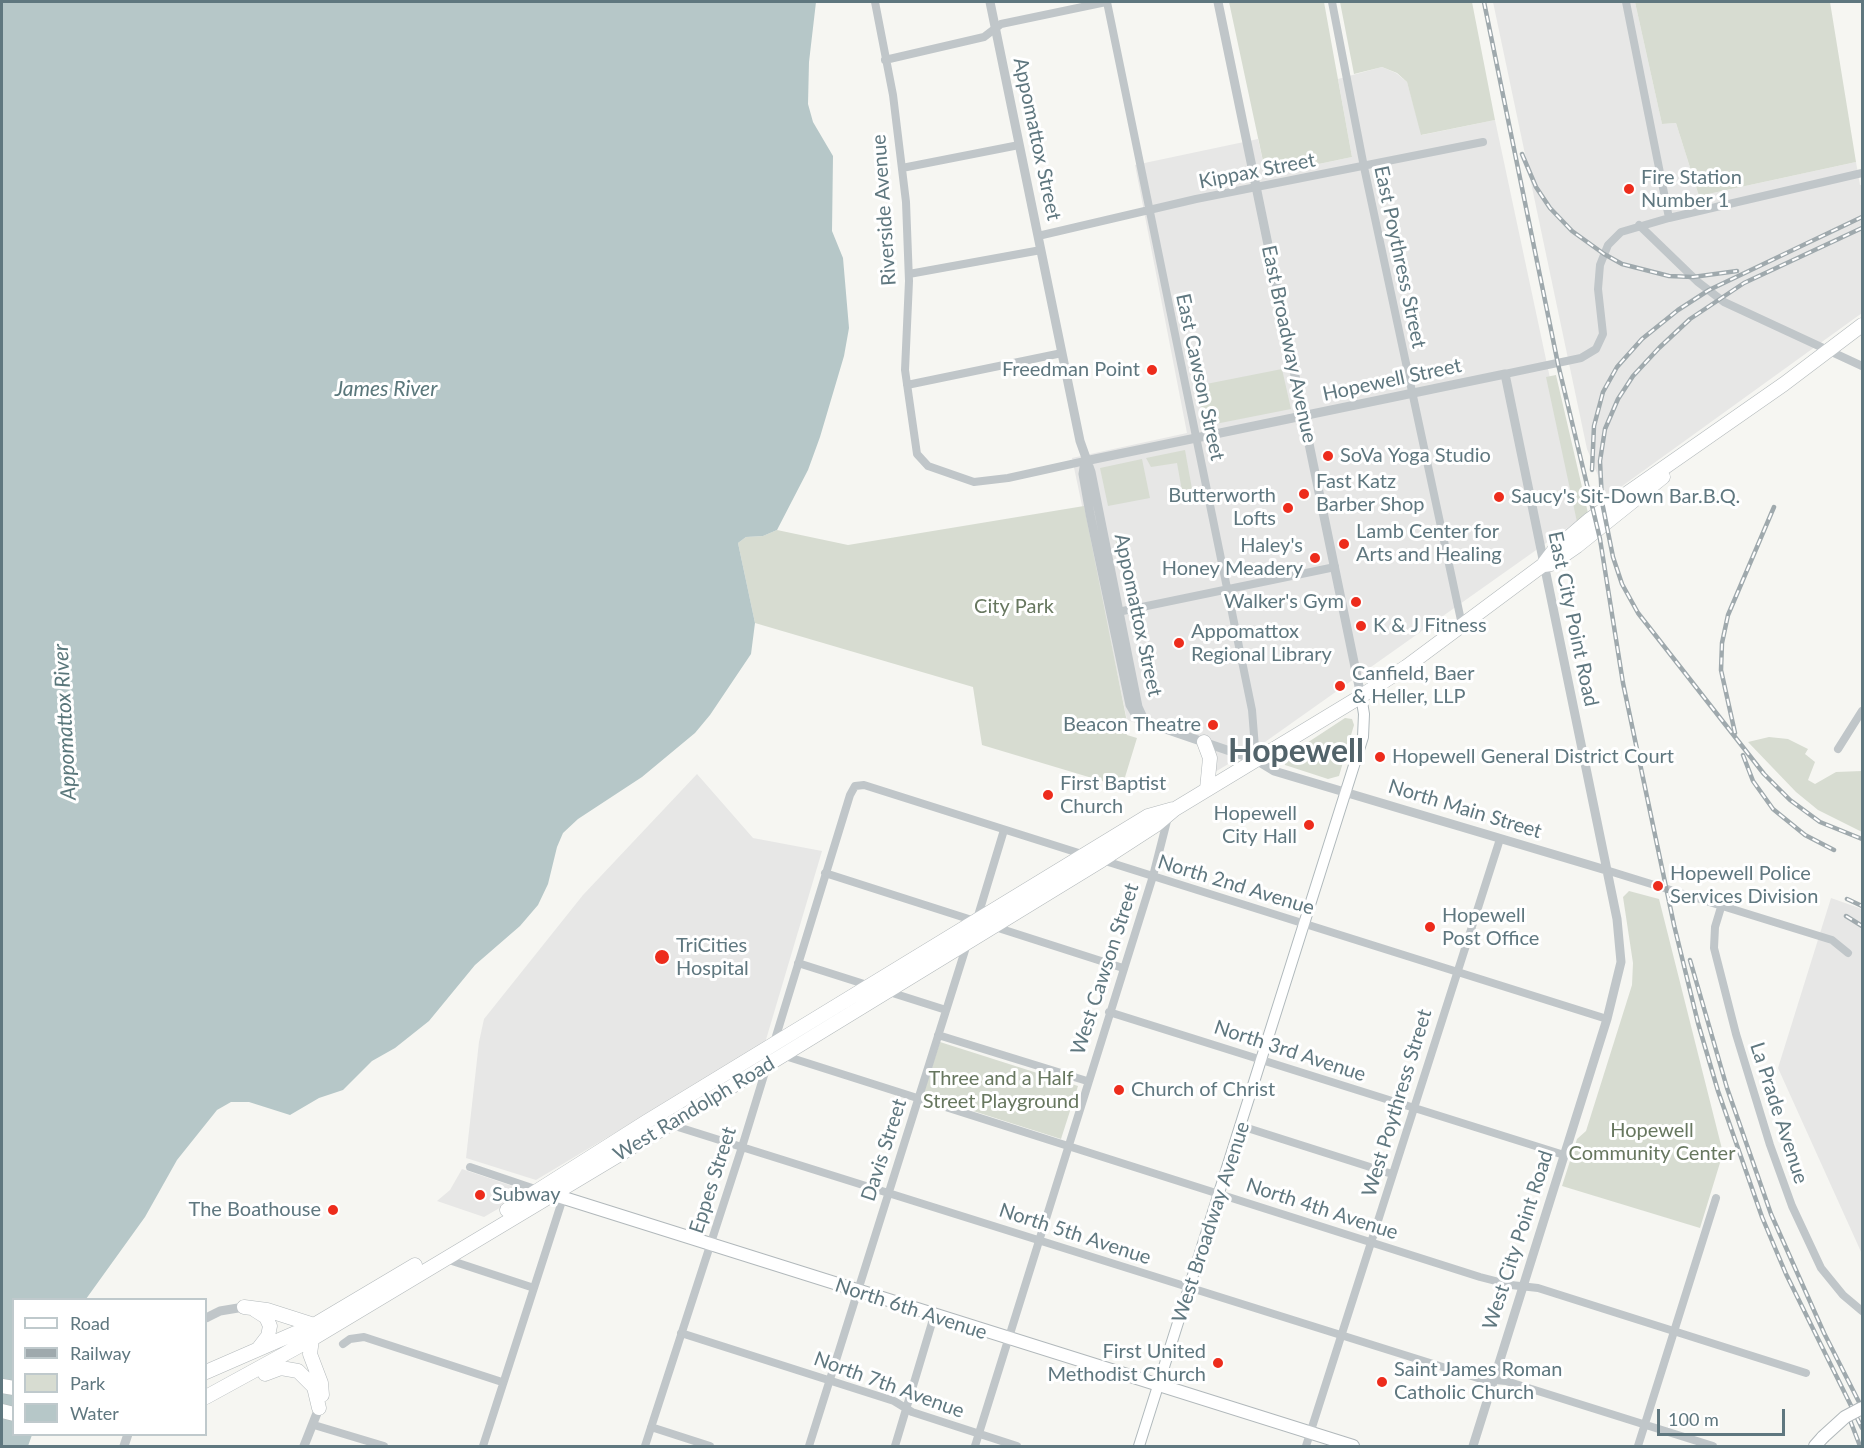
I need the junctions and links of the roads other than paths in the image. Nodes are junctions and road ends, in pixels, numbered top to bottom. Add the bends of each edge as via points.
1 (875, 2) edge
2 (990, 2) edge
3 (1106, 2) edge
4 (1218, 2) edge
5 (1332, 2) edge
6 (1626, 2) edge
7 (995, 28) junction
8 (885, 60) junction
9 (1483, 142) dead end
10 (1019, 145) junction
11 (1364, 167) junction
12 (902, 168) junction
13 (1863, 173) edge
14 (1257, 188) junction
15 (1150, 210) junction
16 (1669, 218) junction
17 (1639, 225) junction
18 (1038, 236) junction
19 (1041, 250) junction
20 (909, 274) junction
21 (1863, 325) edge
22 (1828, 351) junction
23 (1062, 353) junction
24 (1863, 366) edge
25 (1505, 374) junction
26 (907, 385) junction
27 (1412, 394) junction
28 (1304, 417) junction
29 (1196, 439) junction
30 (1085, 461) junction
31 (946, 473) joint
32 (1543, 565) junction
33 (1335, 567) junction
34 (1227, 588) junction
35 (1115, 612) junction
36 (1462, 625) junction
37 (1361, 696) junction
38 (1863, 711) edge
39 (1145, 722) joint
40 (1204, 742) junction
41 (1838, 749) dead end
42 (1256, 760) junction
43 (1207, 789) junction
44 (1345, 791) junction
45 (1170, 812) junction
46 (1004, 830) junction
47 (1500, 839) junction
48 (1085, 855) junction
49 (1102, 860) junction
50 (1606, 870) junction
51 (825, 873) junction
52 (1153, 876) junction
53 (1722, 904) junction
54 (976, 921) junction
55 (1305, 924) junction
56 (993, 926) junction
57 (969, 941) junction
58 (1848, 953) dead end
59 (798, 963) junction
60 (1123, 968) junction
61 (1456, 970) junction
62 (870, 986) junction
63 (887, 992) junction
64 (946, 1010) junction
65 (1109, 1012) junction
66 (1607, 1019) junction
67 (938, 1035) junction
68 (777, 1050) junction
69 (1262, 1060) junction
70 (767, 1065) junction
71 (1087, 1081) junction
72 (918, 1099) junction
73 (1413, 1108) junction
74 (646, 1122) junction
75 (669, 1125) junction
76 (1241, 1126) junction
77 (1066, 1146) junction
78 (742, 1147) junction
79 (1564, 1155) junction
80 (470, 1167) dead end
81 (1392, 1174) junction
82 (888, 1192) junction
83 (551, 1194) junction
84 (1220, 1194) junction
85 (1716, 1198) dead end
86 (1038, 1239) junction
87 (1371, 1242) junction
88 (709, 1245) junction
89 (444, 1258) junction
90 (1523, 1285) junction
91 (1190, 1287) junction
92 (534, 1288) junction
93 (857, 1292) junction
94 (244, 1307) junction
95 (1863, 1311) edge
96 (934, 1316) junction
97 (207, 1318) edge
98 (1674, 1330) junction
99 (313, 1332) junction
100 (681, 1334) junction
101 (1342, 1335) junction
102 (1007, 1339) junction
103 (343, 1344) dead end
104 (256, 1350) junction
105 (207, 1372) edge
106 (1806, 1373) dead end
107 (829, 1380) junction
108 (1493, 1380) junction
109 (502, 1382) junction
110 (1158, 1386) junction
111 (207, 1397) edge
112 (207, 1398) edge
113 (319, 1408) junction
114 (906, 1408) junction
115 (1863, 1408) edge
116 (314, 1425) junction
117 (1645, 1425) junction
118 (651, 1427) junction
119 (1310, 1433) junction
120 (979, 1434) junction
121 (1819, 1442) edge
122 (304, 1446) edge
123 (384, 1446) edge
124 (483, 1446) edge
125 (645, 1446) edge
126 (710, 1446) edge
127 (809, 1446) edge
128 (895, 1446) edge
129 (975, 1446) edge
130 (1017, 1446) edge
131 (1139, 1446) edge
132 (1306, 1446) edge
133 (1353, 1446) edge
134 (1473, 1446) edge
135 (1638, 1446) edge
136 (1713, 1446) edge

1 - 8 street, Riverside Avenue
2 - 7 street, Appomattox Street
3 - 7 street
3 - 15 street, East Cawson Street
4 - 14 street, East Broadway Avenue
5 - 11 street, East Poythress Street
6 - 16 street
7 - 8 street via 984,37
7 - 10 street, Appomattox Street
8 - 12 street, Riverside Avenue
9 - 11 street, Kippax Street
10 - 12 street
10 - 18 street, Appomattox Street
11 - 14 street, Kippax Street
11 - 27 street, East Poythress Street
12 - 20 street, Riverside Avenue
13 - 16 street, Hopewell Street
14 - 15 street, Kippax Street
14 - 28 street, East Broadway Avenue
15 - 18 street, Kippax Street
15 - 29 street, East Cawson Street
16 - 17 street, Hopewell Street
17 - 22 street via 1724,302
17 - 25 street, Hopewell Street via 1621,232 1604,254 1598,277 1603,334 1596,349 1581,358
18 - 19 street, Appomattox Street
19 - 20 street
19 - 23 street, Appomattox Street
20 - 26 street, Riverside Avenue
21 - 22 highway, West Randolph Road
22 - 24 street
22 - 32 highway, West Randolph Road via 1589,519
23 - 26 street
23 - 30 street, Appomattox Street
25 - 27 street, Hopewell Street
25 - 32 street, East City Point Road
26 - 31 street, Riverside Avenue via 917,454 928,466
27 - 28 street, Hopewell Street
27 - 36 street, East Poythress Street
28 - 29 street, Hopewell Street
28 - 33 street, East Broadway Avenue
29 - 30 street, Hopewell Street
29 - 34 street, East Cawson Street
30 - 31 street, Hopewell Street via 993,481 974,482
30 - 35 street, Appomattox Street
32 - 36 highway, West Randolph Road
32 - 50 street, East City Point Road
33 - 34 street
33 - 37 street, East Broadway Avenue
34 - 35 street
34 - 42 street, East Cawson Street via 1252,710
35 - 39 street, Appomattox Street
36 - 37 highway, West Randolph Road
37 - 42 highway, West Randolph Road
37 - 44 main road, East Broadway Avenue via 1365,725
38 - 41 street
39 - 40 street, North Main Street
40 - 42 street, North Main Street
40 - 43 highway via 1210,758
42 - 43 highway, West Randolph Road
42 - 44 street, North Main Street via 1274,771
43 - 45 highway, West Randolph Road
44 - 47 street, North Main Street
44 - 55 main road, West Broadway Avenue
45 - 48 highway, West Randolph Road via 1148,816
45 - 49 highway, West Randolph Road
45 - 52 street, West Cawson Street
46 - 48 street, North 2nd Avenue
46 - 51 street, North 2nd Avenue via 864,785 855,786
46 - 54 street, Davis Street
47 - 50 street, North Main Street
47 - 61 street, West Poythress Street
48 - 49 street, North 2nd Avenue
48 - 54 highway, West Randolph Road
49 - 52 street, North 2nd Avenue
49 - 56 highway, West Randolph Road
50 - 53 street
50 - 66 street, West City Point Road via 1621,952 1619,979
51 - 54 street
51 - 59 street
52 - 55 street, North 2nd Avenue
52 - 60 street, West Cawson Street
53 - 58 street via 1832,940
53 - 95 street, La Prade Avenue via 1714,948 1770,1146 1821,1268 1843,1295
54 - 56 street
54 - 57 street, Davis Street
54 - 62 highway, West Randolph Road
55 - 61 street, North 2nd Avenue
55 - 69 main road, West Broadway Avenue
56 - 57 highway, West Randolph Road
56 - 60 street
57 - 63 highway, West Randolph Road
57 - 64 street, Davis Street
59 - 62 street
59 - 68 street
60 - 65 street, West Cawson Street
61 - 66 street, North 2nd Avenue
61 - 73 street, West Poythress Street
62 - 63 street
62 - 68 highway, West Randolph Road
63 - 64 street
63 - 68 highway, West Randolph Road
64 - 67 street, Davis Street
65 - 69 street, North 3rd Avenue
65 - 71 street, West Cawson Street
66 - 79 street, West City Point Road
67 - 71 street
67 - 72 street, Davis Street
68 - 70 highway, West Randolph Road
68 - 72 street, North 4th Avenue
68 - 74 highway, West Randolph Road
69 - 73 street, North 3rd Avenue
69 - 76 main road, West Broadway Avenue
70 - 75 highway, West Randolph Road
70 - 78 street, Eppes Street
71 - 77 street, West Cawson Street
72 - 77 street, North 4th Avenue
72 - 82 street, Davis Street
73 - 79 street, North 3rd Avenue
73 - 81 street, West Poythress Street
74 - 75 street, North 5th Avenue
74 - 83 highway, West Randolph Road
75 - 78 street, North 5th Avenue
75 - 83 highway, West Randolph Road
76 - 81 street
76 - 84 main road, West Broadway Avenue
77 - 84 street, North 4th Avenue
77 - 86 street, West Cawson Street
78 - 82 street, North 5th Avenue
78 - 88 street, Eppes Street
79 - 90 street, West City Point Road
80 - 83 street, North 6th Avenue
81 - 87 street, West Poythress Street
82 - 86 street, North 5th Avenue
82 - 93 street, Davis Street
83 - 88 main road, North 6th Avenue
83 - 89 highway, West Randolph Road
83 - 92 street
83 - 99 highway, West Randolph Road
84 - 87 street, North 4th Avenue
84 - 91 main road, West Broadway Avenue
85 - 98 street
86 - 91 street, North 5th Avenue
86 - 102 street, West Cawson Street
87 - 90 street, North 4th Avenue via 1480,1277
87 - 101 street, West Poythress Street
88 - 93 main road, North 6th Avenue
88 - 100 street, Eppes Street
89 - 92 street
89 - 99 highway, West Randolph Road
90 - 98 street, North 4th Avenue
90 - 108 street, West City Point Road
91 - 101 street, North 5th Avenue
91 - 110 main road, West Broadway Avenue
92 - 109 street
93 - 96 main road, North 6th Avenue
93 - 107 street, Davis Street
94 - 97 street
94 - 99 highway via 267,1310
94 - 104 highway via 261,1313 270,1326 265,1342
96 - 102 main road, North 6th Avenue
96 - 114 street
98 - 106 street, North 4th Avenue
98 - 117 street
99 - 104 highway, West Randolph Road
99 - 111 highway, West Randolph Road
99 - 113 highway via 311,1359 322,1389
100 - 107 street, North 7th Avenue
100 - 118 street, Eppes Street
101 - 108 street, North 5th Avenue
101 - 119 street, West Poythress Street
102 - 110 main road, North 6th Avenue
102 - 120 street, West Cawson Street
103 - 109 street via 364,1337
104 - 105 highway, West Randolph Road
107 - 114 street, North 7th Avenue
107 - 127 street, Davis Street
108 - 117 street, North 5th Avenue
108 - 134 street, West City Point Road
109 - 124 street
110 - 119 main road, North 6th Avenue
110 - 131 main road, West Broadway Avenue
112 - 113 highway via 225,1396 270,1371 287,1368 309,1380 317,1393
113 - 116 street
114 - 120 street, North 7th Avenue
114 - 128 street
115 - 121 main road, bridge via 1845,1417
116 - 122 street
116 - 123 street
117 - 135 street
117 - 136 street, North 5th Avenue
118 - 125 street, Eppes Street
118 - 126 street
119 - 132 street, West Poythress Street
119 - 133 main road, North 6th Avenue
120 - 129 street, West Cawson Street
120 - 130 street, North 7th Avenue

